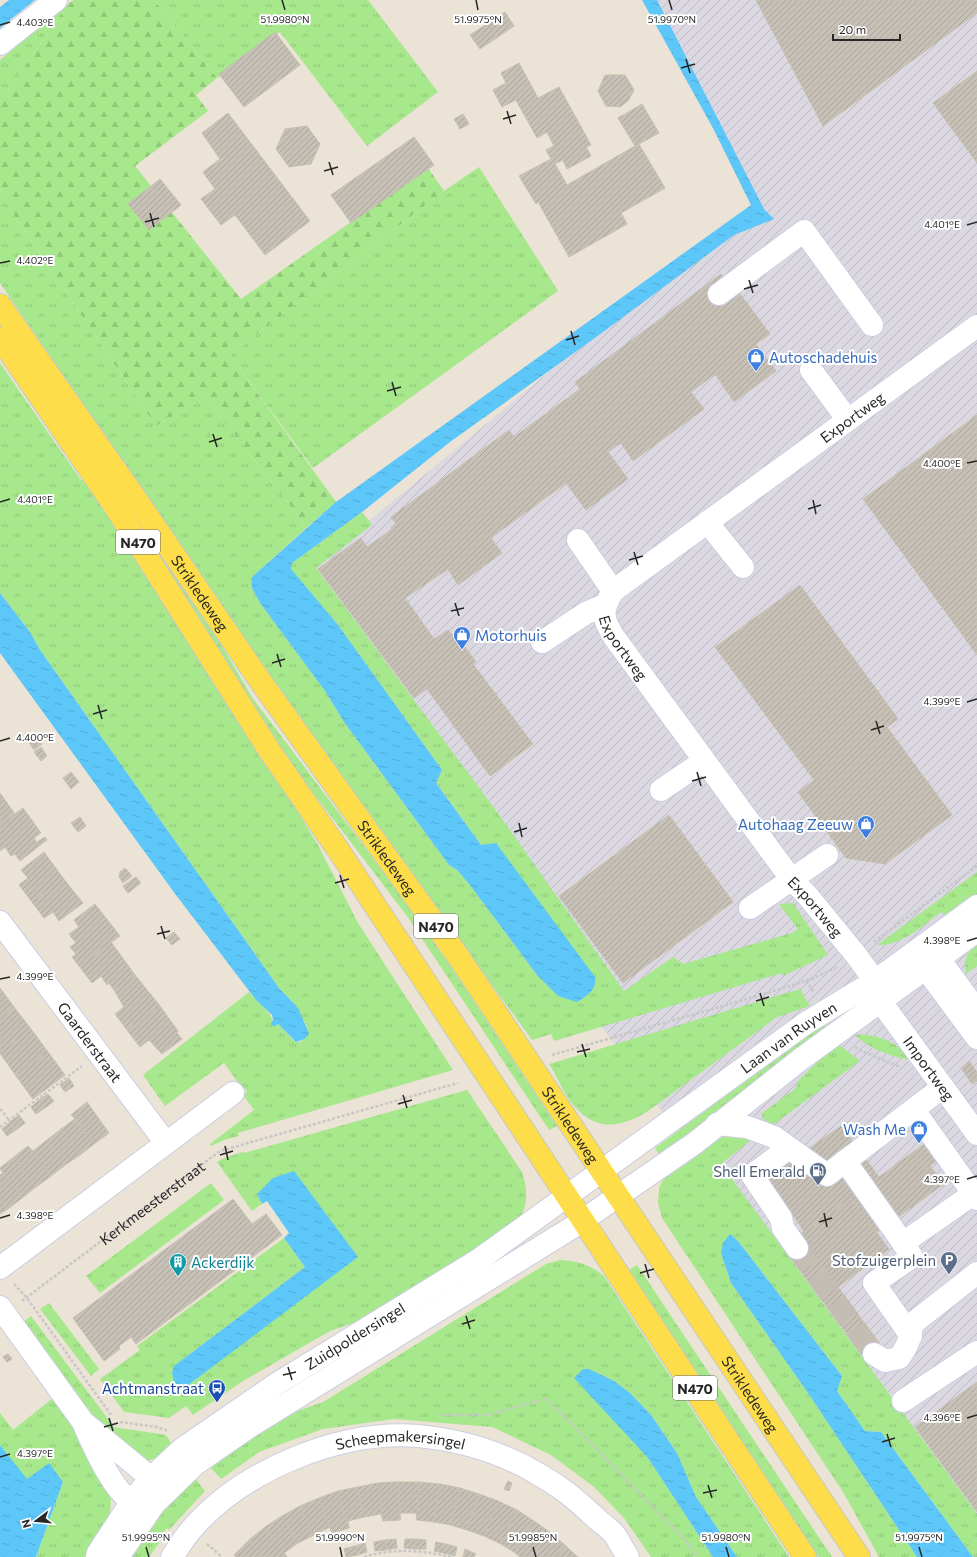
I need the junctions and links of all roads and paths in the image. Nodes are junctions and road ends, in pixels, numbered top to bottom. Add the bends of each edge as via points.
1 (56, 0) edge
2 (0, 44) edge
3 (719, 294) dead end
4 (0, 305) edge
5 (872, 325) dead end
6 (977, 326) edge
7 (0, 338) edge
8 (811, 370) dead end
9 (848, 420) junction
10 (708, 522) junction
11 (578, 540) dead end
12 (743, 567) dead end
13 (609, 598) junction
14 (542, 642) dead end
15 (704, 761) junction
16 (661, 790) dead end
17 (827, 855) dead end
18 (792, 880) junction
19 (977, 906) edge
20 (750, 908) dead end
21 (0, 922) edge
22 (977, 931) edge
23 (933, 964) junction
24 (874, 981) junction
25 (761, 995) dead end
26 (880, 1002) junction
27 (977, 1011) edge
28 (977, 1038) edge
29 (98, 1054) junction
30 (548, 1056) dead end
31 (458, 1083) dead end
32 (943, 1087) junction
33 (233, 1093) dead end
34 (0, 1109) edge
35 (914, 1110) junction
36 (9, 1120) junction
37 (717, 1124) junction
38 (0, 1127) edge
39 (977, 1134) edge
40 (166, 1143) junction
41 (789, 1148) junction
42 (845, 1161) junction
43 (602, 1171) junction
44 (619, 1196) junction
45 (975, 1196) edge
46 (567, 1197) junction
47 (582, 1221) junction
48 (903, 1243) junction
49 (797, 1248) tunnel mouth
50 (977, 1273) edge
51 (5, 1274) edge
52 (27, 1298) junction
53 (2, 1310) edge
54 (911, 1336) junction
55 (977, 1352) edge
56 (874, 1354) tunnel mouth
57 (903, 1401) dead end
58 (83, 1422) junction
59 (418, 1436) junction
60 (182, 1449) junction
61 (150, 1478) junction
62 (132, 1502) junction
63 (154, 1504) junction
64 (97, 1557) edge
65 (118, 1557) edge
66 (172, 1557) edge
67 (364, 1557) edge
68 (451, 1557) edge
69 (628, 1557) edge
70 (696, 1557) edge
71 (805, 1557) edge
72 (859, 1557) edge

1 - 2 street
3 - 5 street via 804,231
4 - 43 main road, Strikledeweg / N470 via 263,685 460,960
6 - 9 street, Exportweg
7 - 46 main road, Strikledeweg / N470 via 118,511 269,750 343,857
8 - 9 street
9 - 10 street, Exportweg
10 - 12 street
10 - 13 street, Exportweg
11 - 13 street
13 - 14 street
13 - 15 street, Exportweg via 604,621
15 - 16 street
15 - 18 street, Exportweg
17 - 18 street
18 - 20 street
18 - 24 street, Exportweg via 814,903
19 - 24 street, Laan van Ruyven
21 - 29 street, Gaarderstraat
22 - 23 street, Laan van Ruyven
23 - 26 street, Laan van Ruyven
23 - 27 street
23 - 28 street
24 - 26 street, Exportweg
24 - 43 street, Laan van Ruyven via 806,1023
25 - 30 path
26 - 32 street, Importweg
26 - 37 street, Laan van Ruyven
29 - 36 path
29 - 40 street, Gaarderstraat
31 - 52 path, Kerkmeesterstraat via 220,1151
32 - 35 street
32 - 39 street, Importweg
33 - 40 street
34 - 36 path
35 - 42 street
35 - 45 street
36 - 38 path
37 - 41 street via 747,1127 774,1137
37 - 44 street, Laan van Ruyven
40 - 51 street
41 - 42 street via 827,1175
41 - 49 street via 752,1175 781,1218 783,1228
42 - 48 street
43 - 44 main road, Strikledeweg / N470
43 - 46 street, Zuidpoldersingel
44 - 47 street, Zuidpoldersingel
44 - 72 main road, Strikledeweg / N470
45 - 48 street
46 - 47 main road, Strikledeweg / N470
46 - 60 street, Zuidpoldersingel via 480,1259 278,1383
47 - 63 street, Zuidpoldersingel via 249,1427 194,1465
47 - 71 main road, Strikledeweg / N470
48 - 54 street via 912,1256 874,1283
50 - 54 street via 912,1324
51 - 52 path
52 - 53 path, Kerkmeesterstraat
52 - 60 path via 116,1420 166,1429
53 - 58 street
54 - 56 street via 899,1358 885,1361
55 - 57 street
58 - 61 street
58 - 62 street via 94,1449 118,1488
59 - 66 street, Scheepmakersingel via 341,1443 278,1464 251,1479 219,1502 191,1530
59 - 69 street, Scheepmakersingel via 463,1444 516,1461 562,1487 613,1533
59 - 70 path via 420,1421 433,1415 488,1415 544,1399 566,1418 688,1543
60 - 61 street, Zuidpoldersingel
61 - 62 street, Zuidpoldersingel
61 - 63 street
62 - 63 street
62 - 64 street, Zuidpoldersingel
63 - 65 street, Zuidpoldersingel
67 - 68 path via 401,1550

